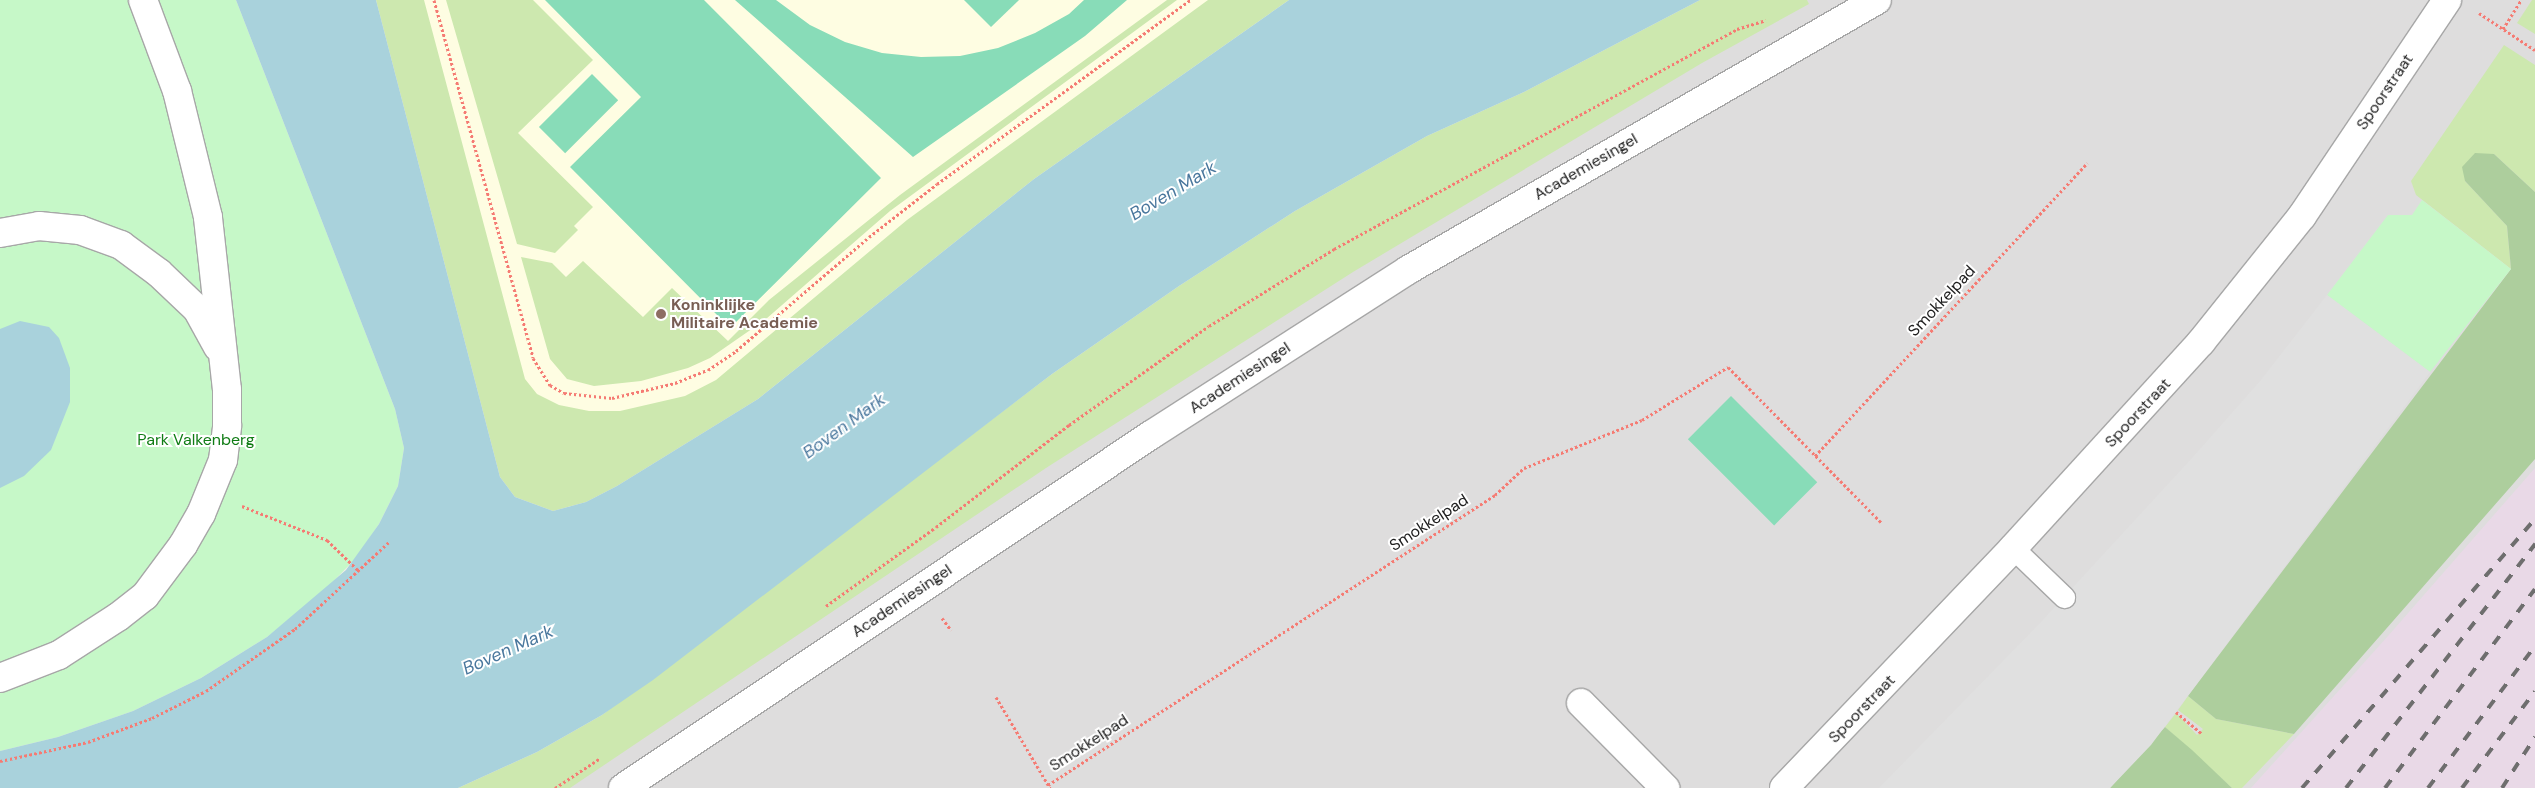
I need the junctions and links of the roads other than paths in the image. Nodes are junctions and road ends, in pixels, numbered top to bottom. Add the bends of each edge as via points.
1 (144, 0) edge
2 (1877, 0) edge
3 (2447, 0) edge
4 (0, 233) edge
5 (223, 357) junction
6 (2013, 548) junction
7 (2064, 596) dead end
8 (0, 678) edge
9 (1581, 703) dead end
10 (623, 788) edge
11 (1665, 788) edge
12 (1784, 788) edge

1 - 5 street via 176,91 208,216
2 - 10 street, Academiesingel via 1400,276 1151,435
3 - 6 street, Spoorstraat via 2269,259 2164,386
4 - 5 street via 39,226 80,230 121,245 160,273 197,309
5 - 8 street via 227,426 223,460 212,494 183,545 145,596 118,617 59,655
6 - 7 lane
6 - 12 street, Spoorstraat
9 - 11 street

